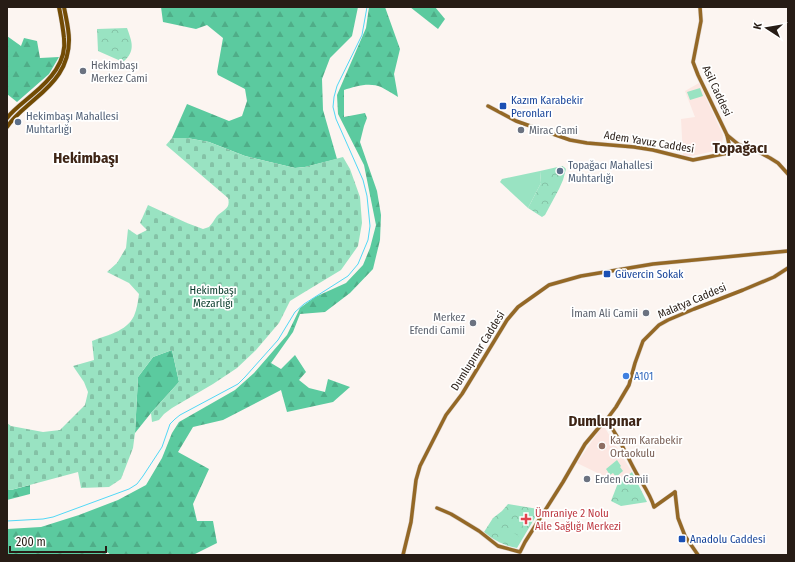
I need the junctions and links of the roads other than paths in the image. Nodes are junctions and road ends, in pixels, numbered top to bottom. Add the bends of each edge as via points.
1 (59, 7) edge
2 (64, 7) edge
3 (700, 7) edge
4 (66, 51) junction
5 (56, 71) junction
6 (58, 75) junction
7 (30, 100) junction
8 (488, 106) dead end
9 (7, 118) edge
10 (7, 127) edge
11 (727, 135) junction
12 (737, 143) junction
13 (729, 145) junction
14 (748, 149) junction
15 (734, 151) junction
16 (718, 154) junction
17 (788, 174) edge
18 (788, 251) edge
19 (788, 268) edge
20 (606, 420) junction
21 (437, 508) dead end
22 (402, 555) edge
23 (698, 555) edge

1 - 4 main road
2 - 4 main road via 69,39
3 - 11 street, Asil Caddesi via 693,62
4 - 5 main road
4 - 6 main road via 64,67
5 - 6 main road
5 - 7 main road
6 - 7 main road via 44,92
7 - 9 main road
7 - 10 main road
8 - 16 street, Adem Yavuz Caddesi via 516,122 570,140 653,150 693,160
11 - 12 street, Asil Caddesi
11 - 13 street, Asil Caddesi
12 - 13 street via 731,142
12 - 14 street
12 - 15 street via 738,147
13 - 15 street via 729,149
13 - 16 street, Adem Yavuz Caddesi
14 - 15 street, Adem Yavuz Caddesi
14 - 17 street via 770,158
15 - 16 street, Adem Yavuz Caddesi
18 - 22 street, Dumlupınar Caddesi via 653,264 580,276 549,285 518,307 446,415 420,466 411,522
19 - 20 street, Malatya Caddesi via 774,277 659,325 643,340 629,385
20 - 21 street, Malatya Caddesi via 585,444 520,552 498,546 479,531
20 - 23 street via 654,507 674,492 678,518 685,536

